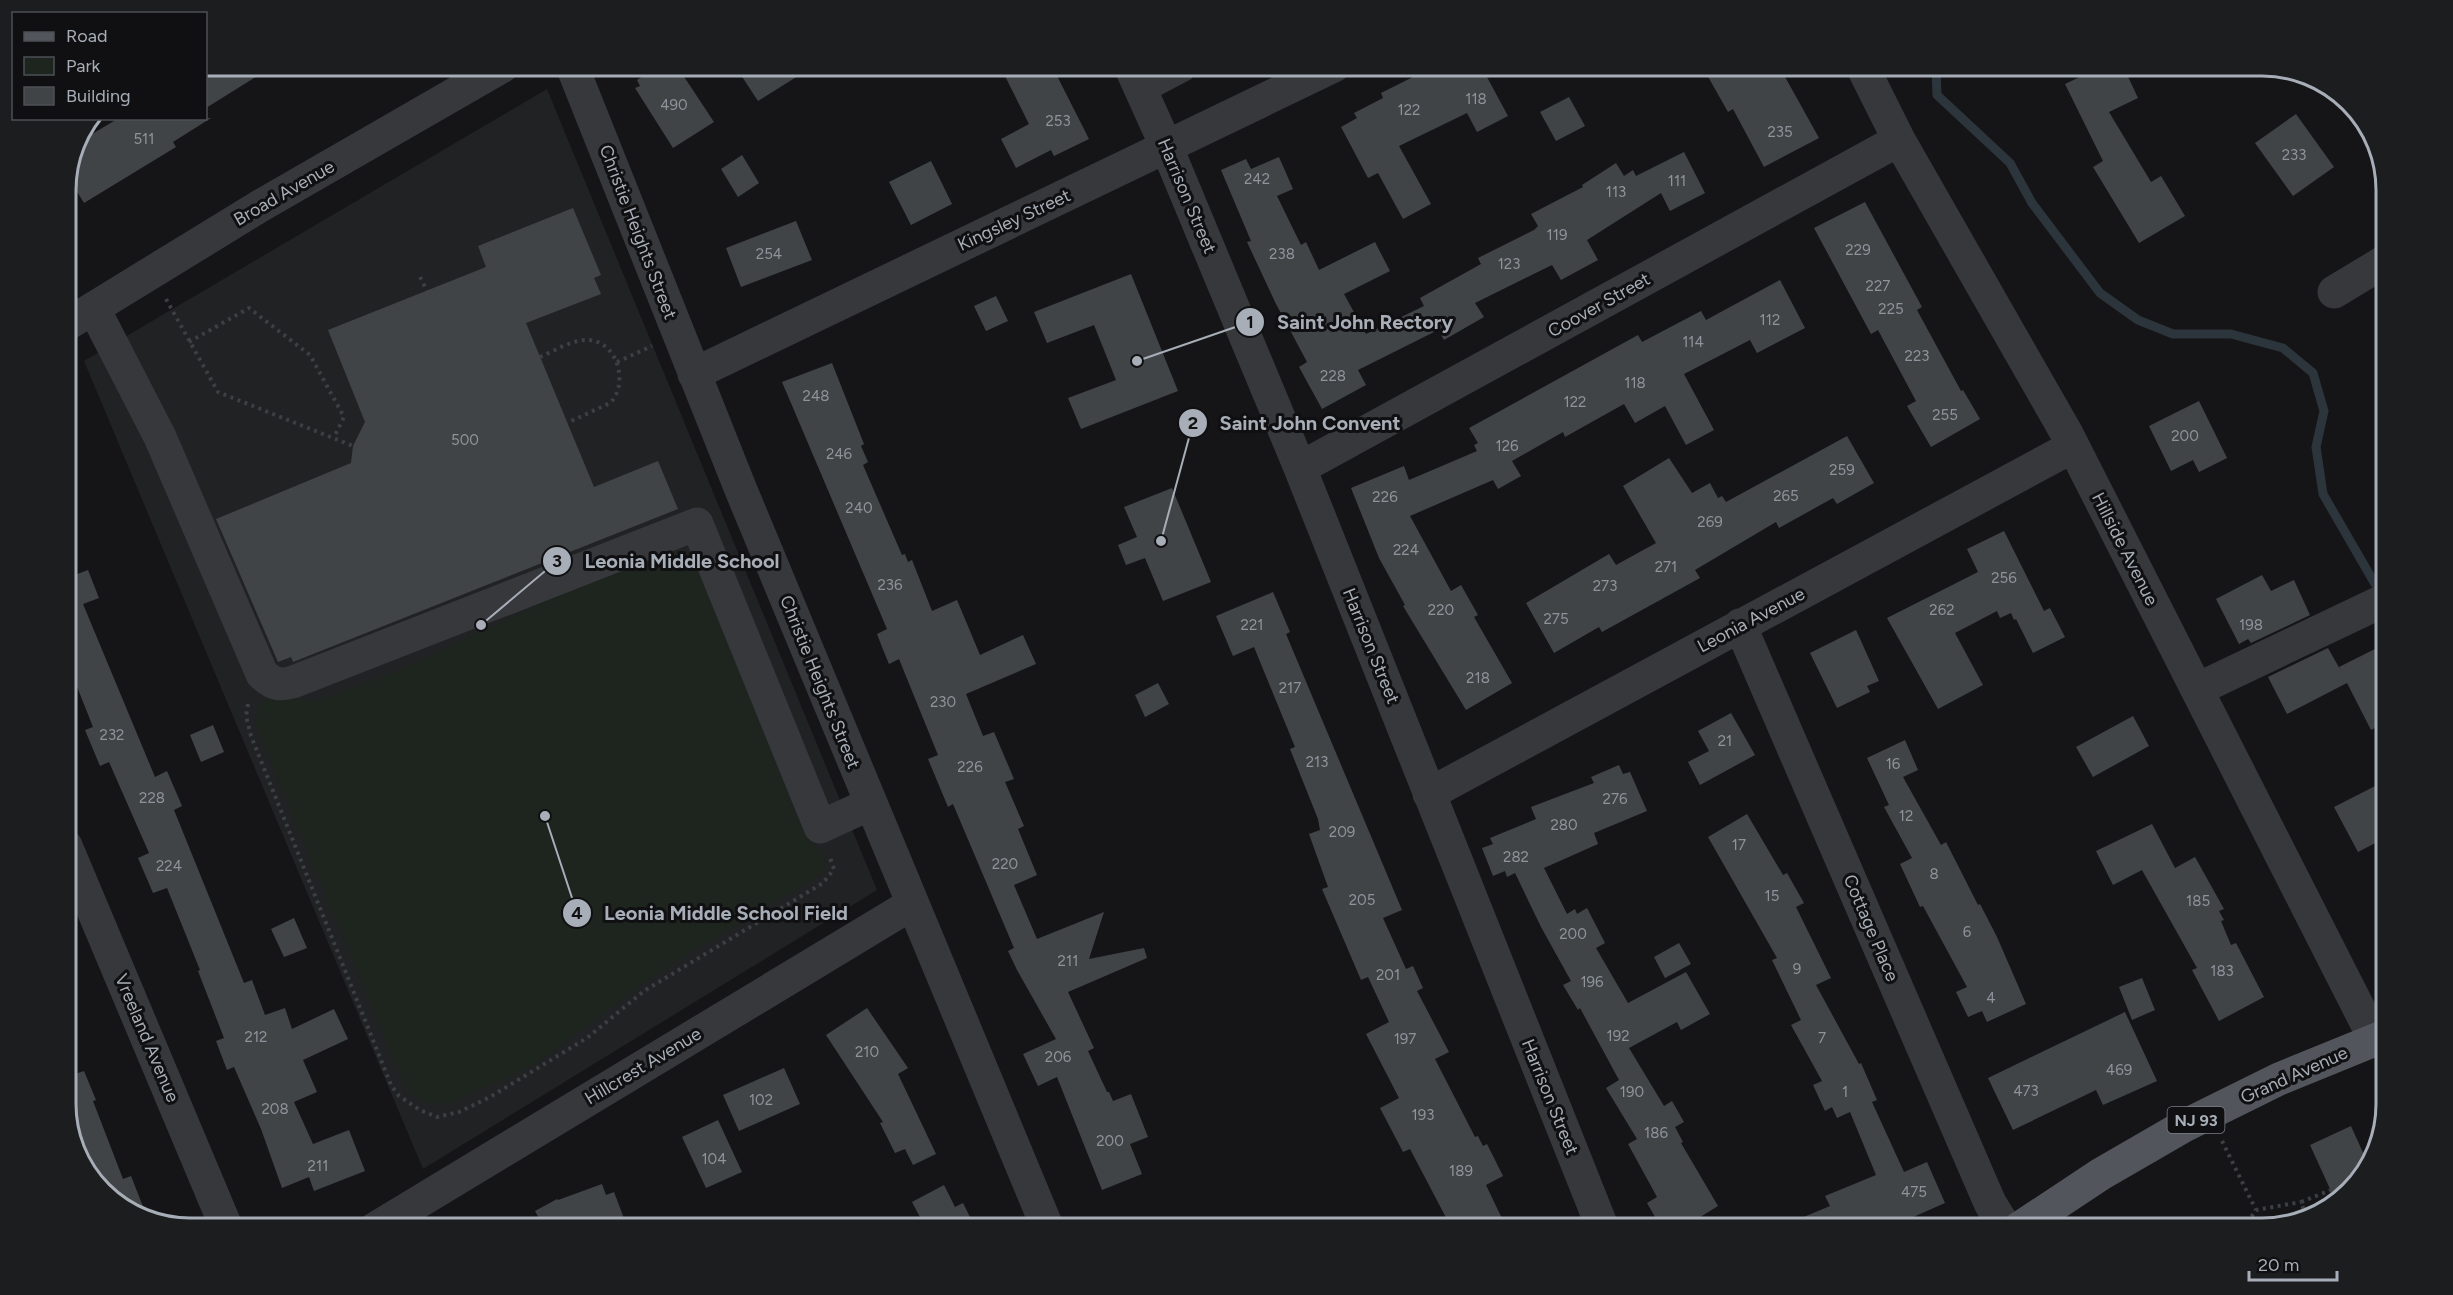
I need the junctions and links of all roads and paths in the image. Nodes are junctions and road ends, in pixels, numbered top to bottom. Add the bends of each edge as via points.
1 (1313, 76) edge
2 (1867, 76) edge
3 (484, 77) edge
4 (576, 77) edge
5 (1136, 77) edge
6 (1899, 140) junction
7 (1167, 148) junction
8 (2376, 267) edge
9 (151, 272) junction
10 (420, 277) dead end
11 (427, 291) dead end
12 (2334, 292) dead end
13 (94, 309) junction
14 (77, 319) edge
15 (189, 342) junction
16 (540, 357) dead end
17 (694, 374) junction
18 (567, 423) dead end
19 (334, 437) junction
20 (353, 446) dead end
21 (2072, 447) junction
22 (1300, 468) junction
23 (2376, 604) edge
24 (1740, 625) junction
25 (262, 674) junction
26 (2198, 690) junction
27 (1429, 794) junction
28 (870, 804) junction
29 (820, 827) junction
30 (77, 872) edge
31 (912, 904) junction
32 (2376, 1028) edge
33 (2376, 1040) edge
34 (2208, 1114) junction
35 (2331, 1190) dead end
36 (2301, 1202) junction
37 (2256, 1210) junction
38 (2304, 1210) edge
39 (222, 1218) edge
40 (393, 1218) edge
41 (1043, 1218) edge
42 (1599, 1218) edge
43 (1999, 1218) edge
44 (2035, 1218) edge
45 (2251, 1218) edge

1 - 7 street, Kingsley Street
2 - 6 street, Hillside Avenue
3 - 9 street, Broad Avenue
4 - 17 street, Christie Heights Street
5 - 7 street, Harrison Street
6 - 21 street, Hillside Avenue
6 - 22 street, Coover Street
7 - 17 street, Kingsley Street
7 - 22 street, Harrison Street
8 - 12 street
9 - 13 street, Broad Avenue
9 - 15 path
10 - 11 path
13 - 14 street, Broad Avenue
13 - 25 street via 159,437
15 - 19 path via 218,392
15 - 19 path via 249,308 310,356 344,417
16 - 18 path via 590,340 605,346 617,362 620,384 615,397
17 - 28 street, Christie Heights Street
19 - 20 path
21 - 24 street, Leonia Avenue
21 - 26 street, Hillside Avenue
22 - 27 street, Harrison Street
23 - 26 street
24 - 27 street, Leonia Avenue
24 - 43 street, Cottage Place
25 - 29 street via 272,683 293,682 697,524
25 - 29 path via 252,689 246,716 251,736 390,1085 399,1096 436,1117 459,1112 490,1097 587,1038 644,991 823,883 834,869
26 - 32 street, Hillside Avenue
27 - 42 street, Harrison Street
28 - 29 street
28 - 31 street, Christie Heights Street
30 - 39 street, Vreeland Avenue
31 - 40 street, Hillcrest Avenue
31 - 41 street, Christie Heights Street
33 - 34 main road, Grand Avenue / NJ 93 via 2279,1079
34 - 37 path
34 - 44 main road, Grand Avenue / NJ 93 via 2101,1174
35 - 36 path
36 - 37 path
36 - 38 path
37 - 45 path

